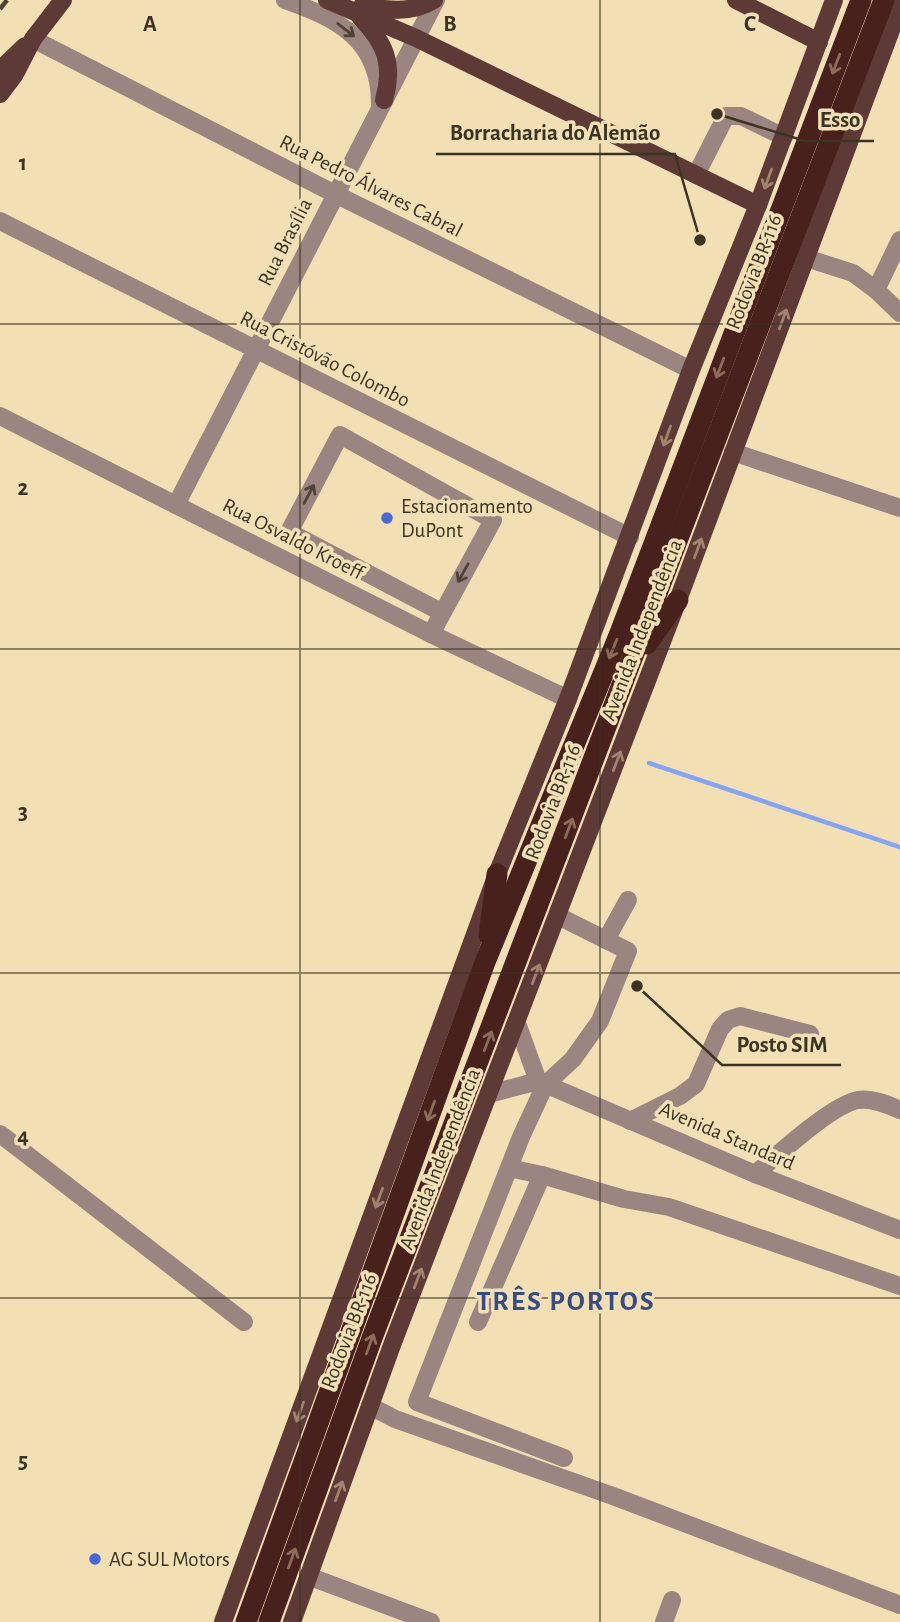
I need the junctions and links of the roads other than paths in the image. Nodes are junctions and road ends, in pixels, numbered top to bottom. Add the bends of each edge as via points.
1 (63, 0) edge
2 (285, 0) edge
3 (327, 0) edge
4 (435, 0) edge
5 (736, 0) edge
6 (834, 0) edge
7 (861, 0) edge
8 (884, 0) edge
9 (900, 6) edge
10 (355, 7) edge
11 (416, 38) junction
12 (33, 39) junction
13 (819, 42) junction
14 (0, 70) edge
15 (0, 94) edge
16 (382, 104) junction
17 (784, 137) junction
18 (696, 175) junction
19 (335, 194) junction
20 (758, 205) junction
21 (0, 221) edge
22 (900, 240) edge
23 (806, 257) junction
24 (876, 289) junction
25 (900, 313) edge
26 (256, 350) junction
27 (691, 370) junction
28 (0, 416) edge
29 (733, 452) junction
30 (176, 505) junction
31 (900, 508) edge
32 (630, 537) junction
33 (678, 600) junction
34 (441, 612) junction
35 (430, 634) junction
36 (628, 672) junction
37 (568, 699) junction
38 (497, 874) junction
39 (628, 900) dead end
40 (558, 916) junction
41 (606, 940) junction
42 (485, 962) junction
43 (517, 1023) junction
44 (810, 1034) dead end
45 (542, 1083) junction
46 (489, 1094) junction
47 (900, 1110) edge
48 (630, 1121) junction
49 (0, 1134) edge
50 (509, 1168) junction
51 (755, 1174) junction
52 (542, 1175) junction
53 (900, 1230) edge
54 (900, 1286) edge
55 (244, 1322) dead end
56 (478, 1322) dead end
57 (370, 1406) junction
58 (564, 1458) dead end
59 (308, 1576) junction
60 (672, 1600) dead end
61 (900, 1605) edge
62 (223, 1622) edge
63 (246, 1622) edge
64 (268, 1622) edge
65 (292, 1622) edge
66 (431, 1622) edge
67 (664, 1622) edge

1 - 12 main road
2 -> 16 street via 335,21 361,42 377,73
3 - 10 main road
4 - 10 main road via 400,10
4 - 11 street, Rua Brasília
5 - 13 main road
6 - 13 main road, Rodovia BR-116
7 -> 42 highway, Rodovia BR-116 via 620,633
8 - 36 highway, Rodovia BR-116
9 - 23 main road, Avenida Independência
10 - 11 main road
10 - 16 main road via 388,59
11 - 16 street, Rua Brasília
11 - 18 main road
12 - 14 main road
12 - 15 main road
12 - 19 street, Rua Pedro Álvares Cabral
13 - 17 main road, Rodovia BR-116
16 - 19 street, Rua Brasília
17 - 18 street via 741,116 726,116
17 -> 20 main road, Rodovia BR-116
18 - 20 main road
19 - 26 street, Rua Brasília
19 - 27 street, Rua Pedro Álvares Cabral
20 - 27 main road, Rodovia BR-116
21 - 26 street, Rua Cristóvão Colombo
22 - 24 street
23 - 24 street via 853,273
29 -> 23 main road, Avenida Independência
24 - 25 street
26 - 30 street, Rua Brasília
26 - 32 street, Rua Cristóvão Colombo
27 -> 32 main road, Rodovia BR-116
28 - 30 street, Rua Osvaldo Kroeff
29 - 31 street
33 -> 29 main road, Avenida Independência
30 - 35 street, Rua Osvaldo Kroeff
32 - 37 main road, Rodovia BR-116
33 - 36 highway
40 -> 33 main road, Avenida Independência
34 -> 34 street via 289,532 340,435 493,520
34 - 35 street
35 - 37 street, Rua Osvaldo Kroeff
64 -> 36 highway, Rodovia BR-116
37 - 38 main road, Rodovia BR-116
38 - 42 highway
38 -> 62 main road, Rodovia BR-116
39 - 41 street
40 - 41 street
43 -> 40 main road, Avenida Independência
41 - 45 street via 628,950 600,1021 573,1059
42 -> 63 highway, Rodovia BR-116
43 - 45 street
43 - 46 main road, Avenida Independência
44 - 48 street via 740,1016 728,1020 696,1084
45 - 46 street
45 - 48 street, Avenida Standard
45 - 50 street
57 -> 46 main road, Avenida Independência
47 - 51 street via 878,1101 857,1100 830,1114
48 - 51 street, Avenida Standard
49 - 55 street
50 - 52 street
50 - 58 street via 417,1402
51 - 53 street, Avenida Standard
52 - 54 street via 669,1207
52 - 56 street
59 -> 57 main road, Avenida Independência
57 - 61 street
59 - 65 main road, Avenida Independência
59 - 66 street
60 - 67 street

